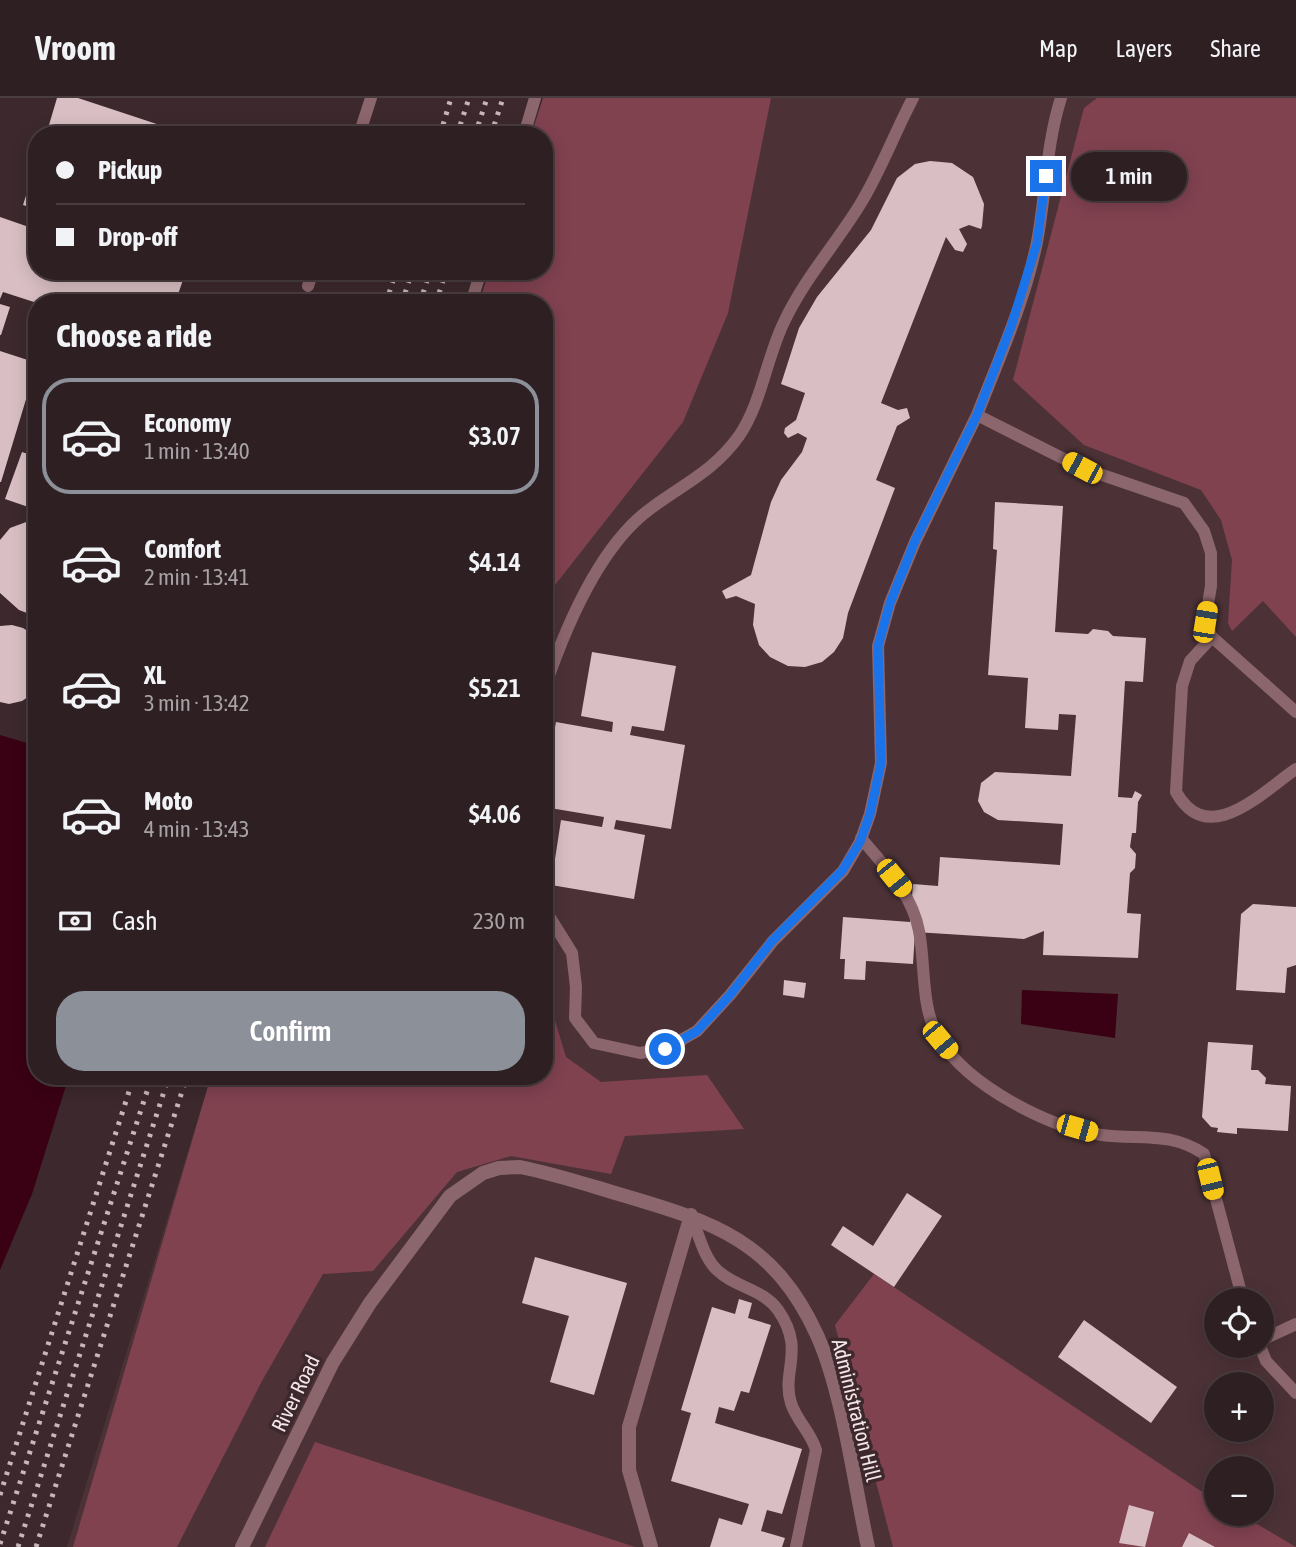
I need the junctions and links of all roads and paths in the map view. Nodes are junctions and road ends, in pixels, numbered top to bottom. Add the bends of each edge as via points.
1 (371, 98) edge
2 (536, 98) edge
3 (913, 98) edge
4 (1061, 98) edge
5 (362, 126) edge
6 (527, 126) edge
7 (310, 280) edge
8 (308, 286) dead end
9 (977, 415) junction
10 (1212, 637) junction
11 (553, 666) edge
12 (1296, 712) edge
13 (1296, 769) edge
14 (861, 838) junction
15 (553, 922) edge
16 (691, 1215) junction
17 (399, 1265) joint
18 (1240, 1288) edge
19 (1296, 1324) edge
20 (1274, 1334) edge
21 (1265, 1358) edge
22 (1296, 1393) edge
23 (242, 1547) edge
24 (651, 1547) edge
25 (796, 1547) edge
26 (868, 1547) edge

1 - 5 lane
2 - 6 lane
3 - 11 lane via 862,201 812,271 783,324 740,434 711,468 648,510 606,556 572,614
4 - 9 lane via 1053,122 1037,243
7 - 8 lane
9 - 10 lane via 1082,468 1184,503 1204,531 1211,554 1205,622
9 - 14 lane via 915,541 878,646 881,763
10 - 12 lane
10 - 13 lane via 1190,662 1182,686 1176,792 1183,805 1208,818 1224,818
14 - 15 lane via 842,871 772,941 697,1031 665,1049 640,1052 594,1044 575,1018 572,953
14 - 18 lane via 906,892 919,930 928,1013 940,1040 964,1068 1001,1096 1053,1121 1100,1135 1184,1141 1204,1154
16 - 17 street, Administration Hill via 541,1172 499,1168 467,1182 450,1196
16 - 24 street via 629,1427 629,1470
16 - 25 lane via 710,1262 765,1296 788,1330 793,1348 789,1400 816,1450
16 - 26 street, Administration Hill via 739,1238 761,1256 801,1307 817,1336 836,1399
17 - 23 street, River Road via 343,1343
19 - 20 lane
21 - 22 lane

